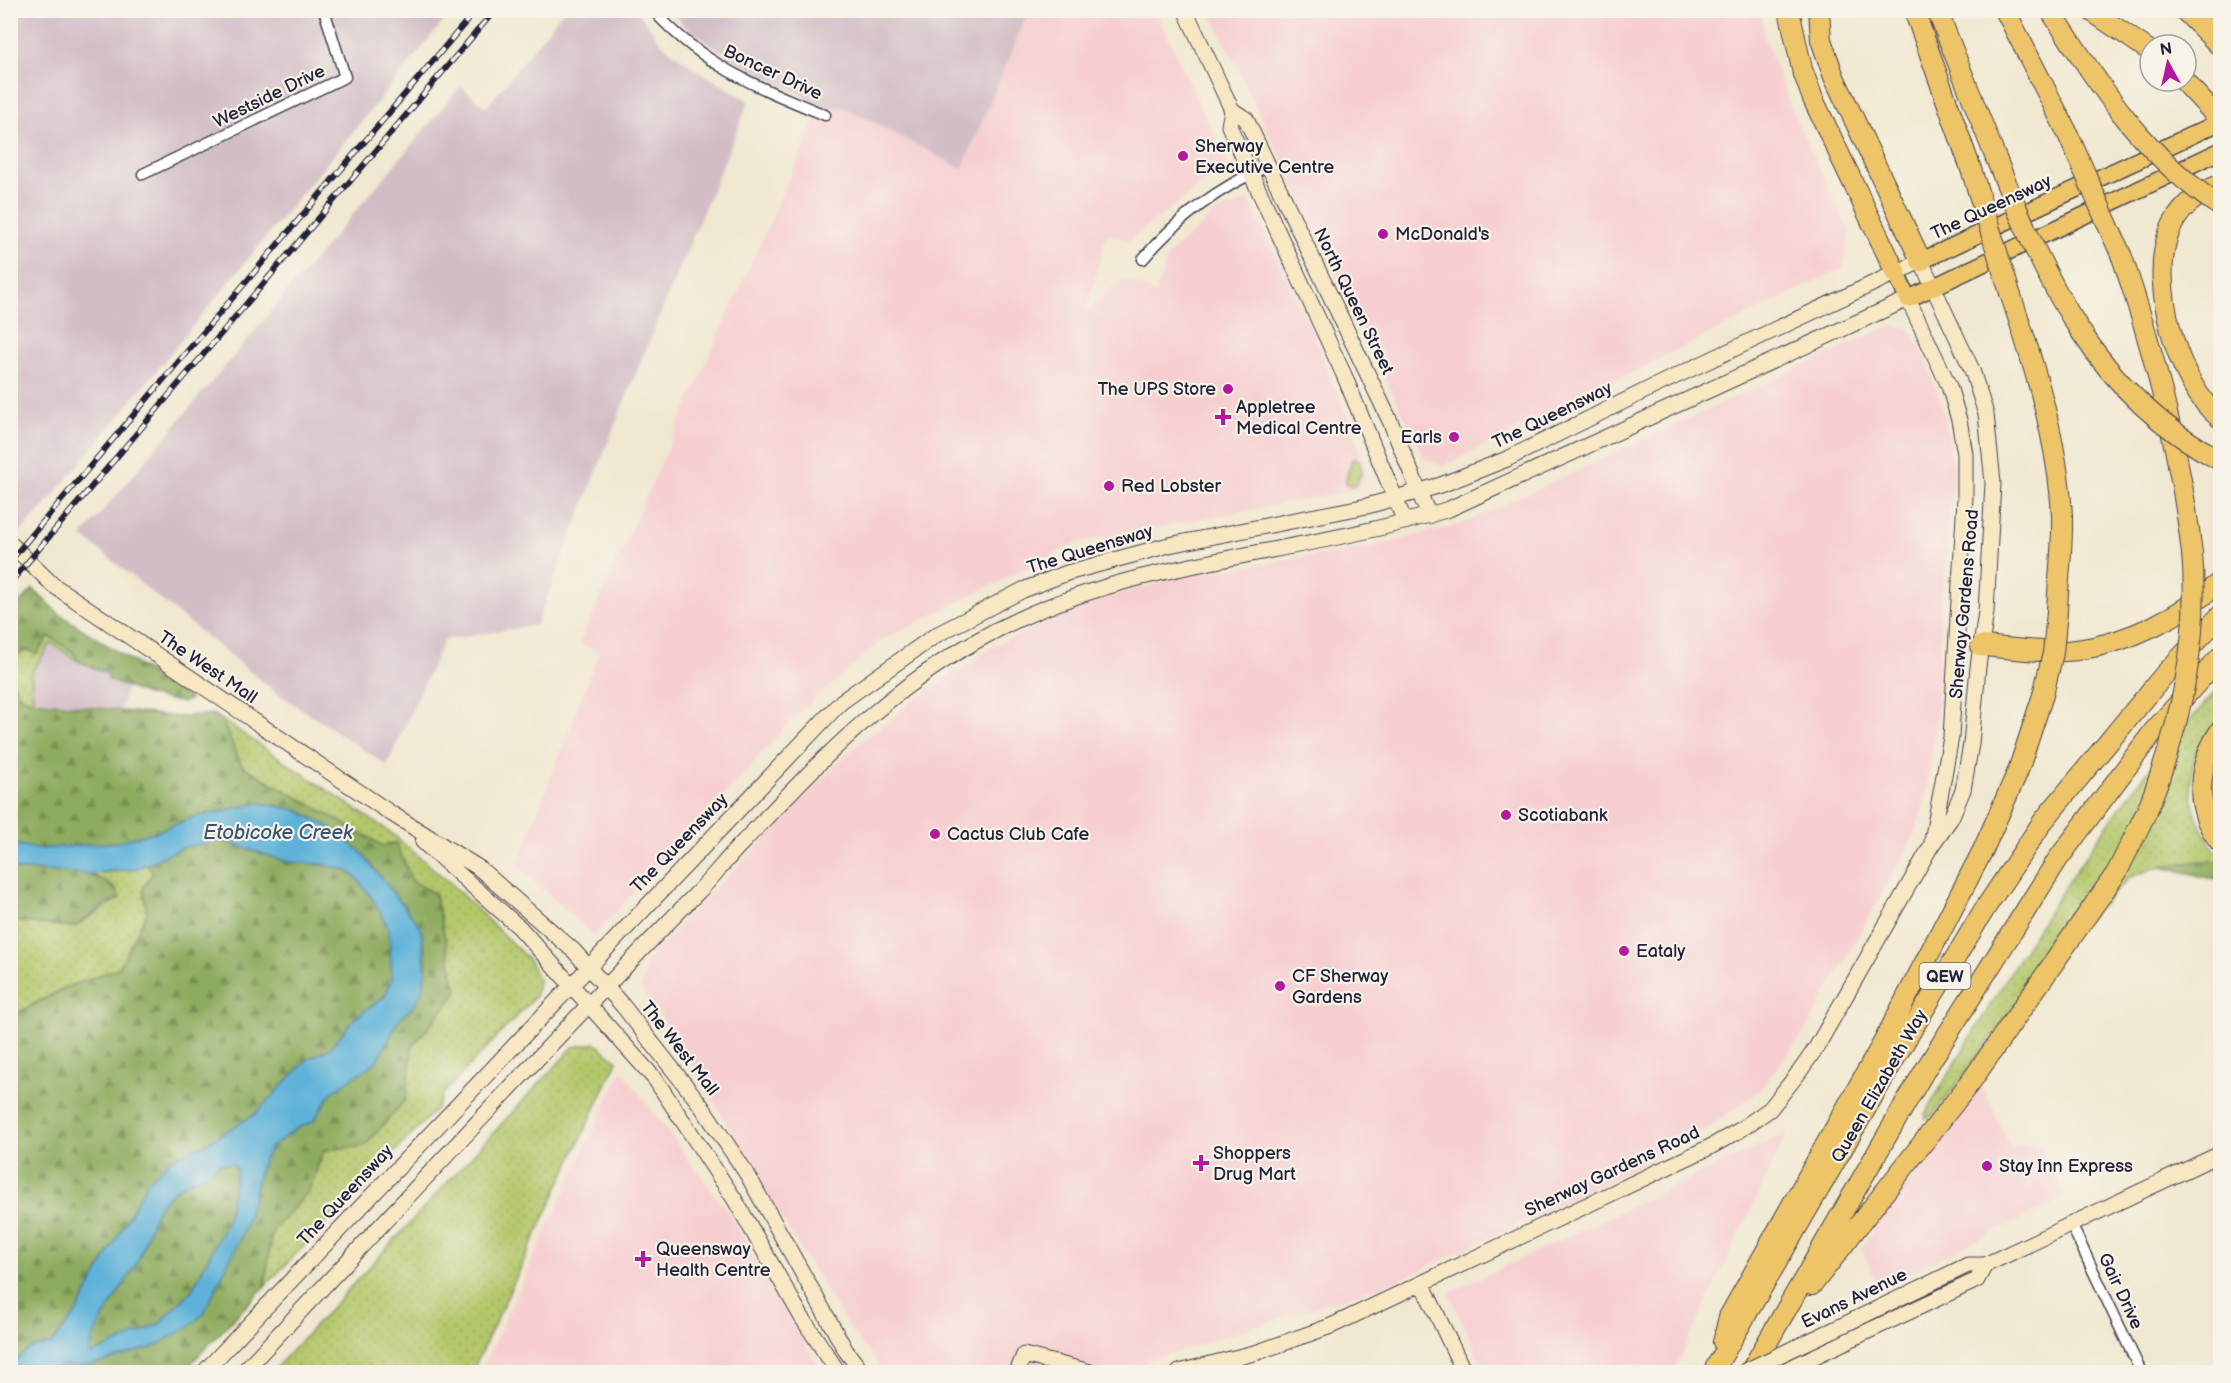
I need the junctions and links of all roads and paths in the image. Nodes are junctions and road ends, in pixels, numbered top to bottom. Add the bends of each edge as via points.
1 (324, 10) edge
2 (653, 10) edge
3 (1185, 10) edge
4 (1789, 10) edge
5 (1820, 10) edge
6 (1914, 10) edge
7 (1937, 10) edge
8 (2005, 10) edge
9 (2050, 10) edge
10 (2090, 10) edge
11 (2184, 10) edge
12 (2204, 10) edge
13 (2220, 24) edge
14 (2138, 43) edge
15 (2220, 46) edge
16 (2195, 93) edge
17 (1232, 110) junction
18 (825, 115) dead end
19 (2220, 121) edge
20 (2220, 151) edge
21 (1268, 166) junction
22 (1251, 173) junction
23 (143, 174) dead end
24 (2220, 184) edge
25 (2220, 206) edge
26 (1143, 259) dead end
27 (1921, 261) junction
28 (1896, 273) junction
29 (1933, 286) junction
30 (1908, 299) junction
31 (2220, 418) edge
32 (2220, 460) edge
33 (1420, 490) junction
34 (1394, 498) junction
35 (1429, 516) junction
36 (1405, 522) junction
37 (1195, 540) junction
38 (10, 543) edge
39 (1167, 571) junction
40 (2220, 582) edge
41 (2220, 616) edge
42 (1955, 644) junction
43 (1981, 646) junction
44 (2220, 657) edge
45 (1954, 664) junction
46 (1978, 667) junction
47 (2220, 731) edge
48 (392, 814) junction
49 (2220, 842) edge
50 (1931, 846) junction
51 (588, 966) junction
52 (572, 984) junction
53 (605, 986) junction
54 (589, 1004) junction
55 (2220, 1154) edge
56 (2071, 1224) junction
57 (1984, 1265) junction
58 (1422, 1283) junction
59 (1771, 1337) junction
60 (1043, 1367) edge
61 (1714, 1370) edge
62 (204, 1372) edge
63 (243, 1372) edge
64 (838, 1372) edge
65 (862, 1372) edge
66 (1017, 1372) edge
67 (1090, 1372) edge
68 (1179, 1372) edge
69 (1464, 1372) edge
70 (1743, 1372) edge
71 (1750, 1372) edge
72 (1781, 1372) edge
73 (2141, 1372) edge

1 - 23 street, Westside Drive via 345,77
2 - 18 street, Boncer Drive via 713,64 747,83
3 - 17 main road, North Queen Street
4 - 28 highway via 1813,99
5 - 27 highway via 1821,40 1834,77
6 - 61 highway, bridge via 1971,169 2028,348 2054,446 2062,516 2054,653 2018,771 1983,850 1883,1043 1729,1317
7 - 32 highway, bridge via 2038,260 2059,300 2086,341 2124,386 2153,413
8 - 59 highway, bridge via 2066,130 2121,257 2164,396 2180,465 2195,583 2185,687 2177,727 2147,811 2116,873 1972,1080
9 - 25 highway, bridge via 2123,118 2181,177
10 - 14 highway
11 - 15 highway
12 - 13 highway
16 - 19 highway
17 - 21 main road, North Queen Street via 1246,119
17 - 22 main road, North Queen Street via 1230,126
19 - 27 main road, The Queensway
20 - 29 main road
21 - 22 street
21 - 33 main road, North Queen Street
22 - 26 street via 1199,205
22 - 34 main road, North Queen Street via 1344,375
24 - 31 highway via 2198,195 2179,214 2168,233 2163,259 2166,303 2179,355 2198,394
27 - 28 main road, The Queensway
27 - 29 main road, Sherway Gardens Road
28 - 30 main road, Sherway Gardens Road
28 - 33 main road, The Queensway via 1507,459
29 - 30 main road
29 - 43 main road, Sherway Gardens Road via 1972,370 1986,414 1993,483 1991,552
30 - 35 main road via 1520,479
30 - 42 main road, Sherway Gardens Road via 1949,386 1965,454
33 - 34 main road, The Queensway
33 - 35 main road, North Queen Street
34 - 36 main road, North Queen Street
34 - 37 main road, The Queensway
35 - 36 main road
36 - 39 main road
37 - 39 main road via 1182,563
37 - 51 main road, The Queensway via 1067,573 1023,590 961,621 901,658 841,702
38 - 48 main road, The West Mall via 53,585
39 - 53 main road via 1076,597 1020,619 936,664 905,686 862,721 795,788
40 - 43 highway via 2162,623 2114,642 2076,650
41 - 61 highway, Queen Elizabeth Way / QEW via 2164,675 2044,820 1949,968
42 - 43 main road
42 - 45 main road, Sherway Gardens Road
43 - 46 main road, Sherway Gardens Road
44 - 59 highway, Queen Elizabeth Way via 2153,732 2058,859 1925,1070
45 - 46 main road
45 - 50 main road, Sherway Gardens Road via 1951,737
46 - 50 main road, Sherway Gardens Road via 1963,790 1951,819
47 - 49 highway via 2207,754 2200,784 2206,819
48 - 51 main road, The West Mall via 479,868
48 - 52 main road, The West Mall via 520,928
50 - 58 main road, Sherway Gardens Road via 1816,1048 1770,1108 1740,1130 1690,1157
51 - 52 main road, The Queensway
51 - 53 main road, The West Mall
52 - 54 main road, The West Mall
52 - 62 main road, The Queensway
53 - 54 main road
53 - 65 main road, The West Mall via 700,1104 747,1173 846,1351
54 - 63 main road
54 - 64 main road, The West Mall via 655,1079 691,1131
55 - 56 main road, Evans Avenue
56 - 57 main road, Evans Avenue
56 - 73 street, Gair Drive
57 - 70 main road, Evans Avenue, bridge via 1968,1265
57 - 72 main road, Evans Avenue via 1977,1280
58 - 68 main road, Sherway Gardens Road via 1291,1341
58 - 69 main road
59 - 71 highway, Queen Elizabeth Way
60 - 66 main road via 1024,1355
60 - 67 main road

